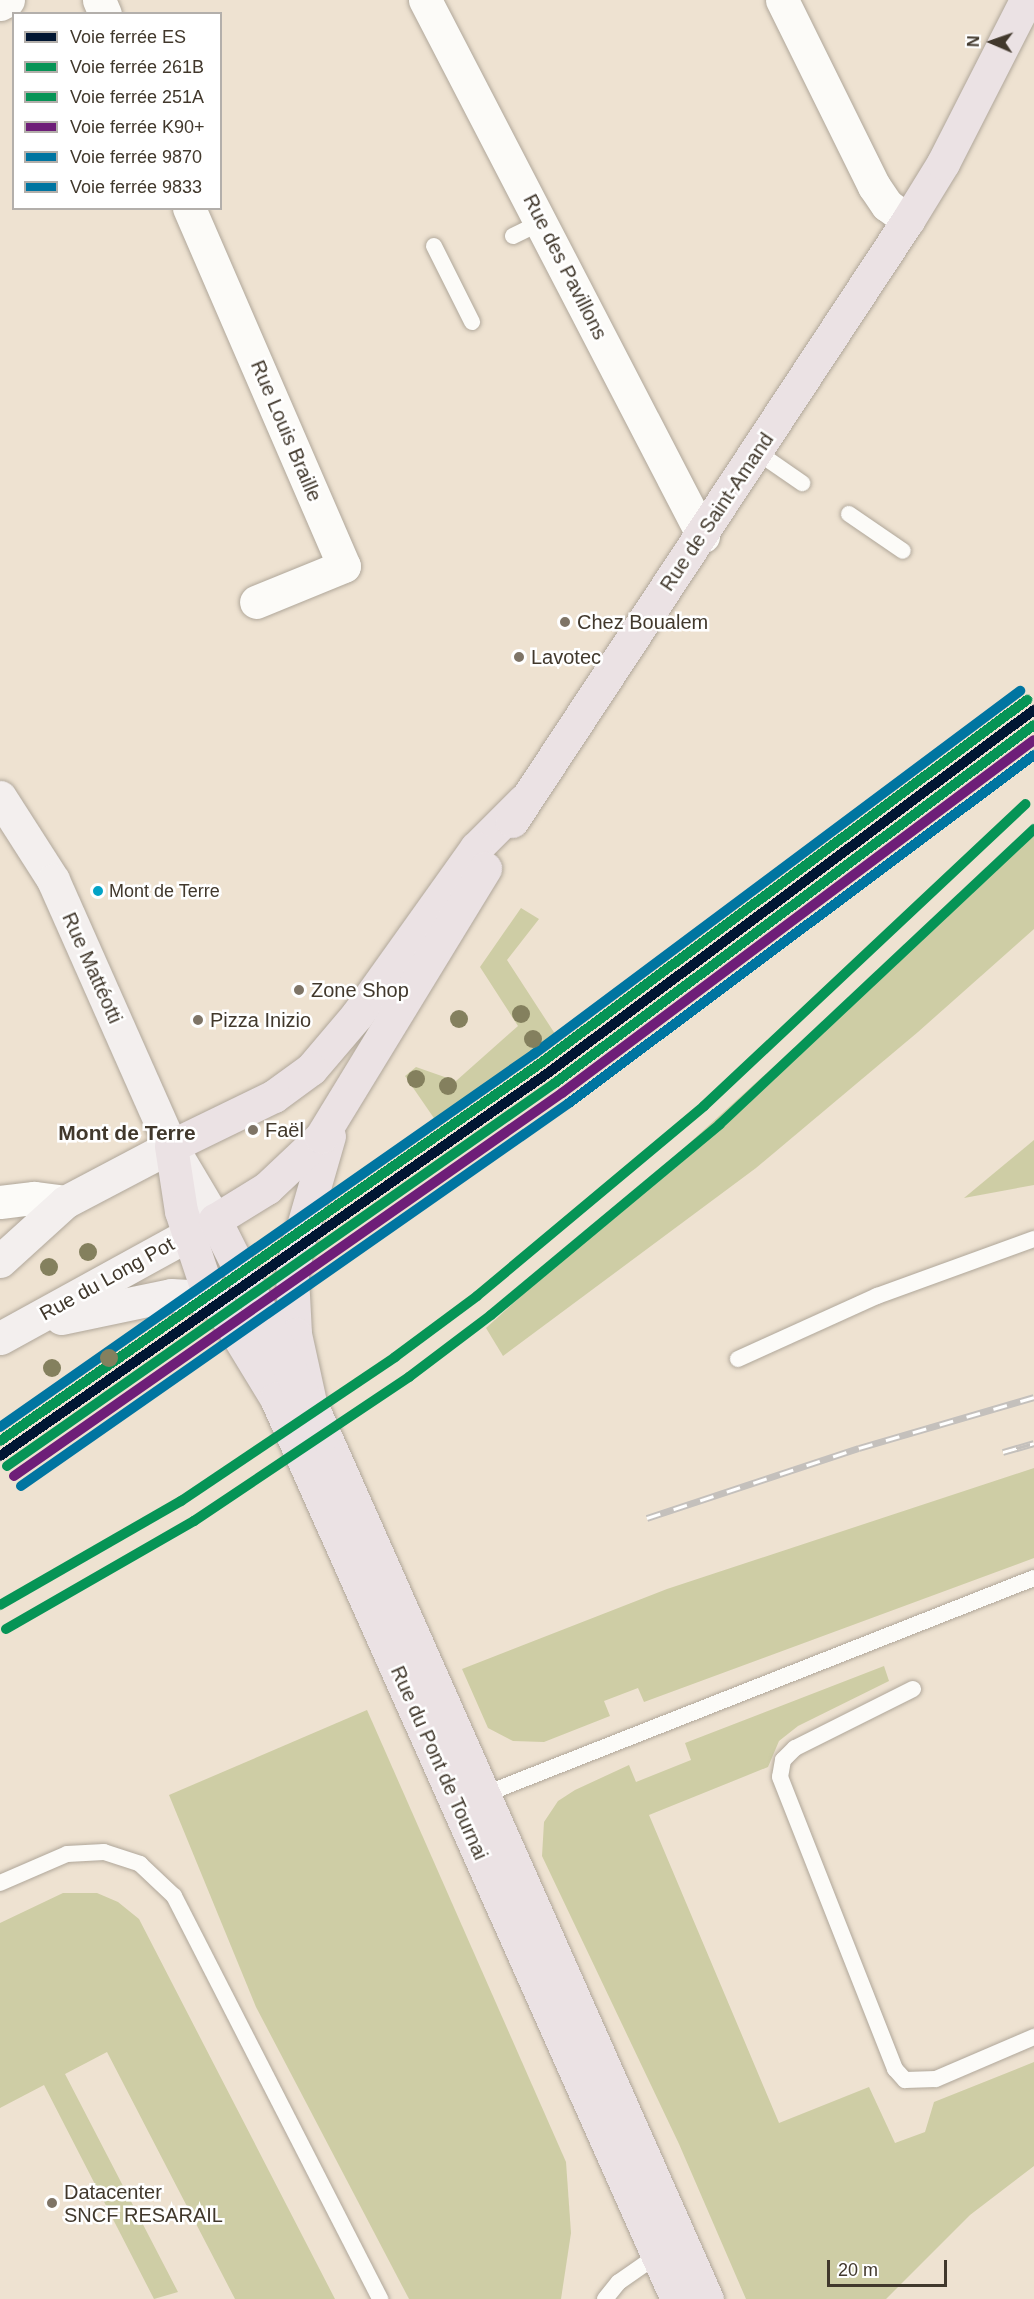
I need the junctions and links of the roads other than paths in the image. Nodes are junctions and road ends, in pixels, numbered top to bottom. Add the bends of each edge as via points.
1 (8, 0) edge
2 (425, 0) edge
3 (782, 0) edge
4 (1026, 0) edge
5 (0, 4) edge
6 (190, 210) edge
7 (908, 220) junction
8 (542, 222) junction
9 (513, 237) dead end
10 (434, 246) dead end
11 (472, 322) dead end
12 (757, 452) junction
13 (802, 483) dead end
14 (849, 514) dead end
15 (702, 536) junction
16 (903, 551) dead end
17 (256, 602) dead end
18 (0, 797) edge
19 (523, 801) junction
20 (334, 1120) junction
21 (171, 1146) junction
22 (0, 1202) edge
23 (65, 1202) junction
24 (202, 1227) junction
25 (1034, 1239) edge
26 (0, 1261) edge
27 (210, 1292) junction
28 (0, 1340) edge
29 (738, 1359) dead end
30 (323, 1435) junction
31 (1034, 1578) edge
32 (914, 1689) dead end
33 (425, 1698) junction
34 (470, 1800) junction
35 (0, 1883) edge
36 (1034, 2037) edge
37 (669, 2248) junction
38 (380, 2299) edge
39 (605, 2299) edge
40 (676, 2299) edge
41 (707, 2299) edge

1 - 5 street
2 - 8 street, Rue des Pavillons
3 - 7 street via 866,171 887,205
4 - 7 main road, Rue de Saint-Amand via 943,163
6 - 17 street, Rue Louis Braille via 344,566
7 - 12 main road, Rue de Saint-Amand
8 - 9 lane
8 - 15 street, Rue des Pavillons
10 - 11 lane via 453,268
12 - 13 lane
12 - 15 main road, Rue de Saint-Amand
14 - 16 lane
15 - 19 main road, Rue de Saint-Amand
18 - 21 street, Rue Mattéotti via 53,880
19 - 20 main road, Rue de Saint-Amand
19 - 21 main road, Rue de Saint-Amand via 476,848 357,1015 323,1056 287,1089
20 - 24 main road, Rue de Saint-Amand via 285,1173 256,1197
20 - 30 main road, Rue du Pont de Tournai via 297,1247 292,1295 302,1372
21 - 23 street
21 - 24 main road, Rue Mattéotti
22 - 23 street via 34,1198
23 - 26 street
24 - 27 main road, Rue du Pont de Tournai
24 - 28 street, Rue du Long Pot
24 - 30 main road, Rue du Pont de Tournai via 240,1266 283,1361
25 - 29 lane via 877,1296
27 - 28 street, Rue du Long Pot via 207,1297 180,1295 119,1303 76,1313
27 - 33 main road, Rue du Pont de Tournai via 258,1363
30 - 33 main road, Rue du Pont de Tournai
31 - 34 lane
32 - 36 lane via 795,1748 783,1760 780,1777 895,2069 905,2080 936,2079
33 - 34 main road, Rue du Pont de Tournai
34 - 37 main road, Rue du Pont de Tournai
35 - 38 lane via 67,1854 104,1852 140,1864 174,1896
37 - 39 lane via 619,2283
37 - 40 main road, Rue du Pont de Tournai
37 - 41 main road, Rue du Pont de Tournai

